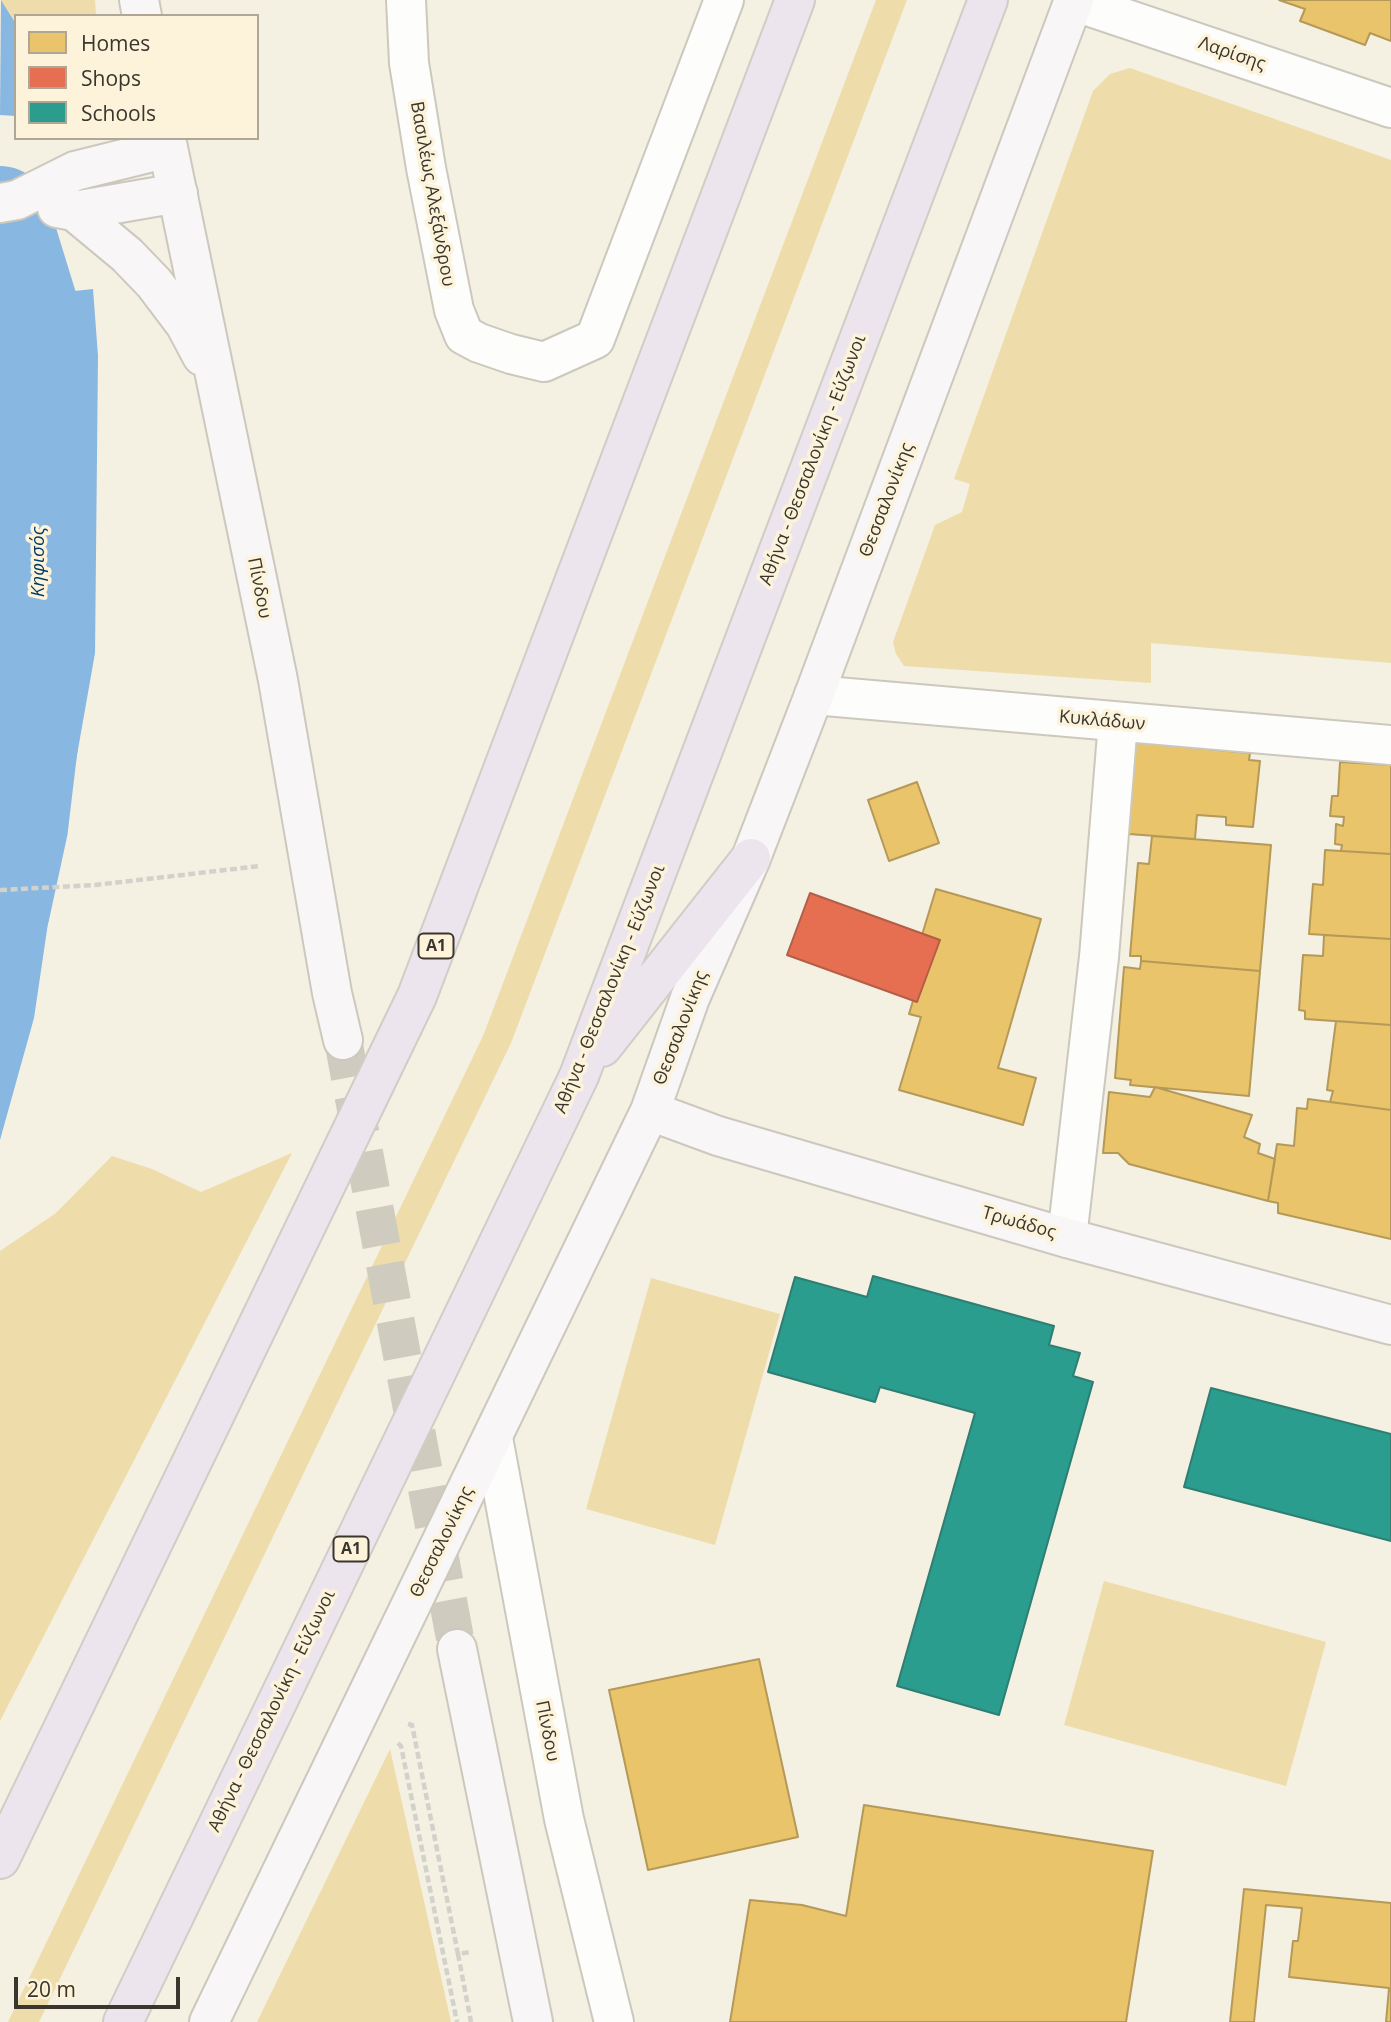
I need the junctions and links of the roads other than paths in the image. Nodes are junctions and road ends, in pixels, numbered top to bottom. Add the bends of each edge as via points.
1 (406, 0) edge
2 (724, 0) edge
3 (795, 0) edge
4 (988, 0) edge
5 (1073, 0) edge
6 (1391, 108) edge
7 (99, 140) edge
8 (167, 143) edge
9 (75, 171) junction
10 (178, 192) junction
11 (8, 202) edge
12 (74, 211) junction
13 (219, 385) junction
14 (814, 695) junction
15 (1118, 722) junction
16 (1391, 745) edge
17 (751, 858) junction
18 (343, 1040) tunnel mouth
19 (579, 1076) junction
20 (650, 1111) junction
21 (1067, 1238) junction
22 (1391, 1325) edge
23 (493, 1438) junction
24 (457, 1649) tunnel mouth
25 (0, 1859) edge
26 (123, 2022) edge
27 (209, 2022) edge
28 (533, 2022) edge
29 (614, 2022) edge

1 - 2 street, Βασιλέως Αλεξάνδρου via 409,63 454,310 464,335 479,344 544,362 595,339
3 - 25 highway, Α1 via 417,996
4 - 19 highway, Αθήνα - Θεσσαλονίκη - Εύζωνοι / Α1
5 - 6 street, Λαρίσης
5 - 14 street, Θεσσαλονίκης
7 - 9 street
8 - 9 street
8 - 10 street, Πίνδου
9 - 11 street
10 - 12 street
10 - 13 street, Πίνδου
11 - 12 street
12 - 13 street via 154,283 185,324
13 - 18 street, Πίνδου
14 - 15 street, Κυκλάδων
14 - 17 street, Θεσσαλονίκης
15 - 16 street, Κυκλάδων
15 - 21 street via 1099,957
17 - 19 highway
17 - 20 street, Θεσσαλονίκης via 690,998
19 - 26 highway, Αθήνα - Θεσσαλονίκη - Εύζωνοι / Α1
20 - 21 street, Τρωάδος via 718,1136
20 - 23 street, Θεσσαλονίκης
21 - 22 street, Τρωάδος
23 - 27 street, Θεσσαλονίκης
23 - 29 street, Πίνδου via 564,1819
24 - 28 street

